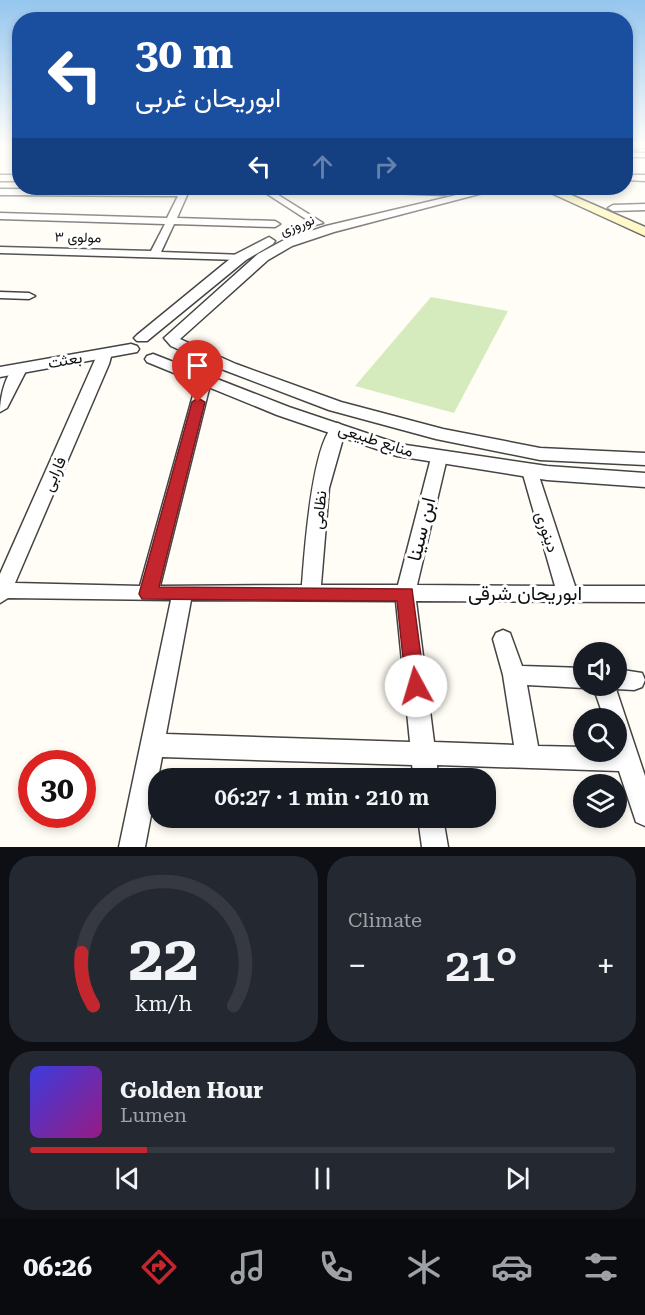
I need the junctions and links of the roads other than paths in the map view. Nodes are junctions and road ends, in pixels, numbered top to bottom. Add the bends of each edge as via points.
1 (183, 195) edge
2 (273, 195) edge
3 (425, 195) edge
4 (468, 195) edge
5 (562, 195) edge
6 (579, 195) edge
7 (645, 207) edge
8 (613, 208) junction
9 (0, 216) edge
10 (171, 221) junction
11 (318, 223) junction
12 (275, 224) dead end
13 (645, 224) edge
14 (645, 232) edge
15 (0, 250) edge
16 (155, 254) junction
17 (241, 257) junction
18 (0, 296) edge
19 (29, 296) dead end
20 (174, 341) junction
21 (137, 343) junction
22 (105, 353) junction
23 (153, 359) junction
24 (20, 369) junction
25 (0, 372) edge
26 (204, 381) junction
27 (0, 408) edge
28 (338, 428) junction
29 (439, 458) junction
30 (645, 459) edge
31 (530, 471) junction
32 (645, 480) edge
33 (1, 592) edge
34 (183, 592) junction
35 (567, 592) junction
36 (311, 593) junction
37 (148, 594) junction
38 (405, 594) junction
39 (645, 594) edge
40 (503, 639) dead end
41 (514, 675) junction
42 (573, 678) edge
43 (154, 745) junction
44 (423, 755) junction
45 (627, 757) edge
46 (528, 758) junction
47 (628, 760) junction
48 (425, 768) edge
49 (645, 813) edge
50 (432, 828) edge
51 (132, 847) edge
52 (435, 847) edge

1 - 10 street
2 - 11 street
3 - 11 street, نوروزی
4 - 20 street, نوروزی via 288,243 263,257
5 - 14 main road
6 - 8 main road
7 - 8 street
8 - 13 main road
9 - 10 street
10 - 12 street
10 - 16 street
11 - 17 street, نوروزی
15 - 16 street, مولوی ۳
16 - 17 street, مولوی ۳
17 - 21 street, نوروزی
18 - 19 street
20 - 21 street, بعثت via 153,335
20 - 23 street, نوروزی via 170,353
20 - 30 street, منابع طبیعی via 230,367 334,406 442,435 540,454
21 - 22 street, بعثت
21 - 23 street, منابع طبیعی via 137,357
22 - 24 street, بعثت
22 - 33 street, فارابی
23 - 26 street, منابع طبیعی
24 - 25 street, بعثت
24 - 27 street
26 - 28 street, منابع طبیعی
26 - 37 street
28 - 29 street, منابع طبیعی via 397,450
28 - 36 street, نظامی via 320,489
29 - 31 street, منابع طبیعی
29 - 38 street, ابن سینا
31 - 32 street, منابع طبیعی
31 - 35 street, دینوری
33 - 37 street, ابوریحان شرقی
34 - 36 street, ابوریحان شرقی
34 - 37 street, ابوریحان شرقی
34 - 43 street
35 - 38 street, ابوریحان شرقی
35 - 39 street, ابوریحان شرقی
36 - 38 street, ابوریحان شرقی
38 - 44 street, ابن سینا
40 - 41 street
41 - 42 street
41 - 46 street
43 - 44 street
43 - 51 street
44 - 46 street
44 - 48 street, ابن سینا
45 - 47 street
46 - 47 street
47 - 49 street
50 - 52 street

